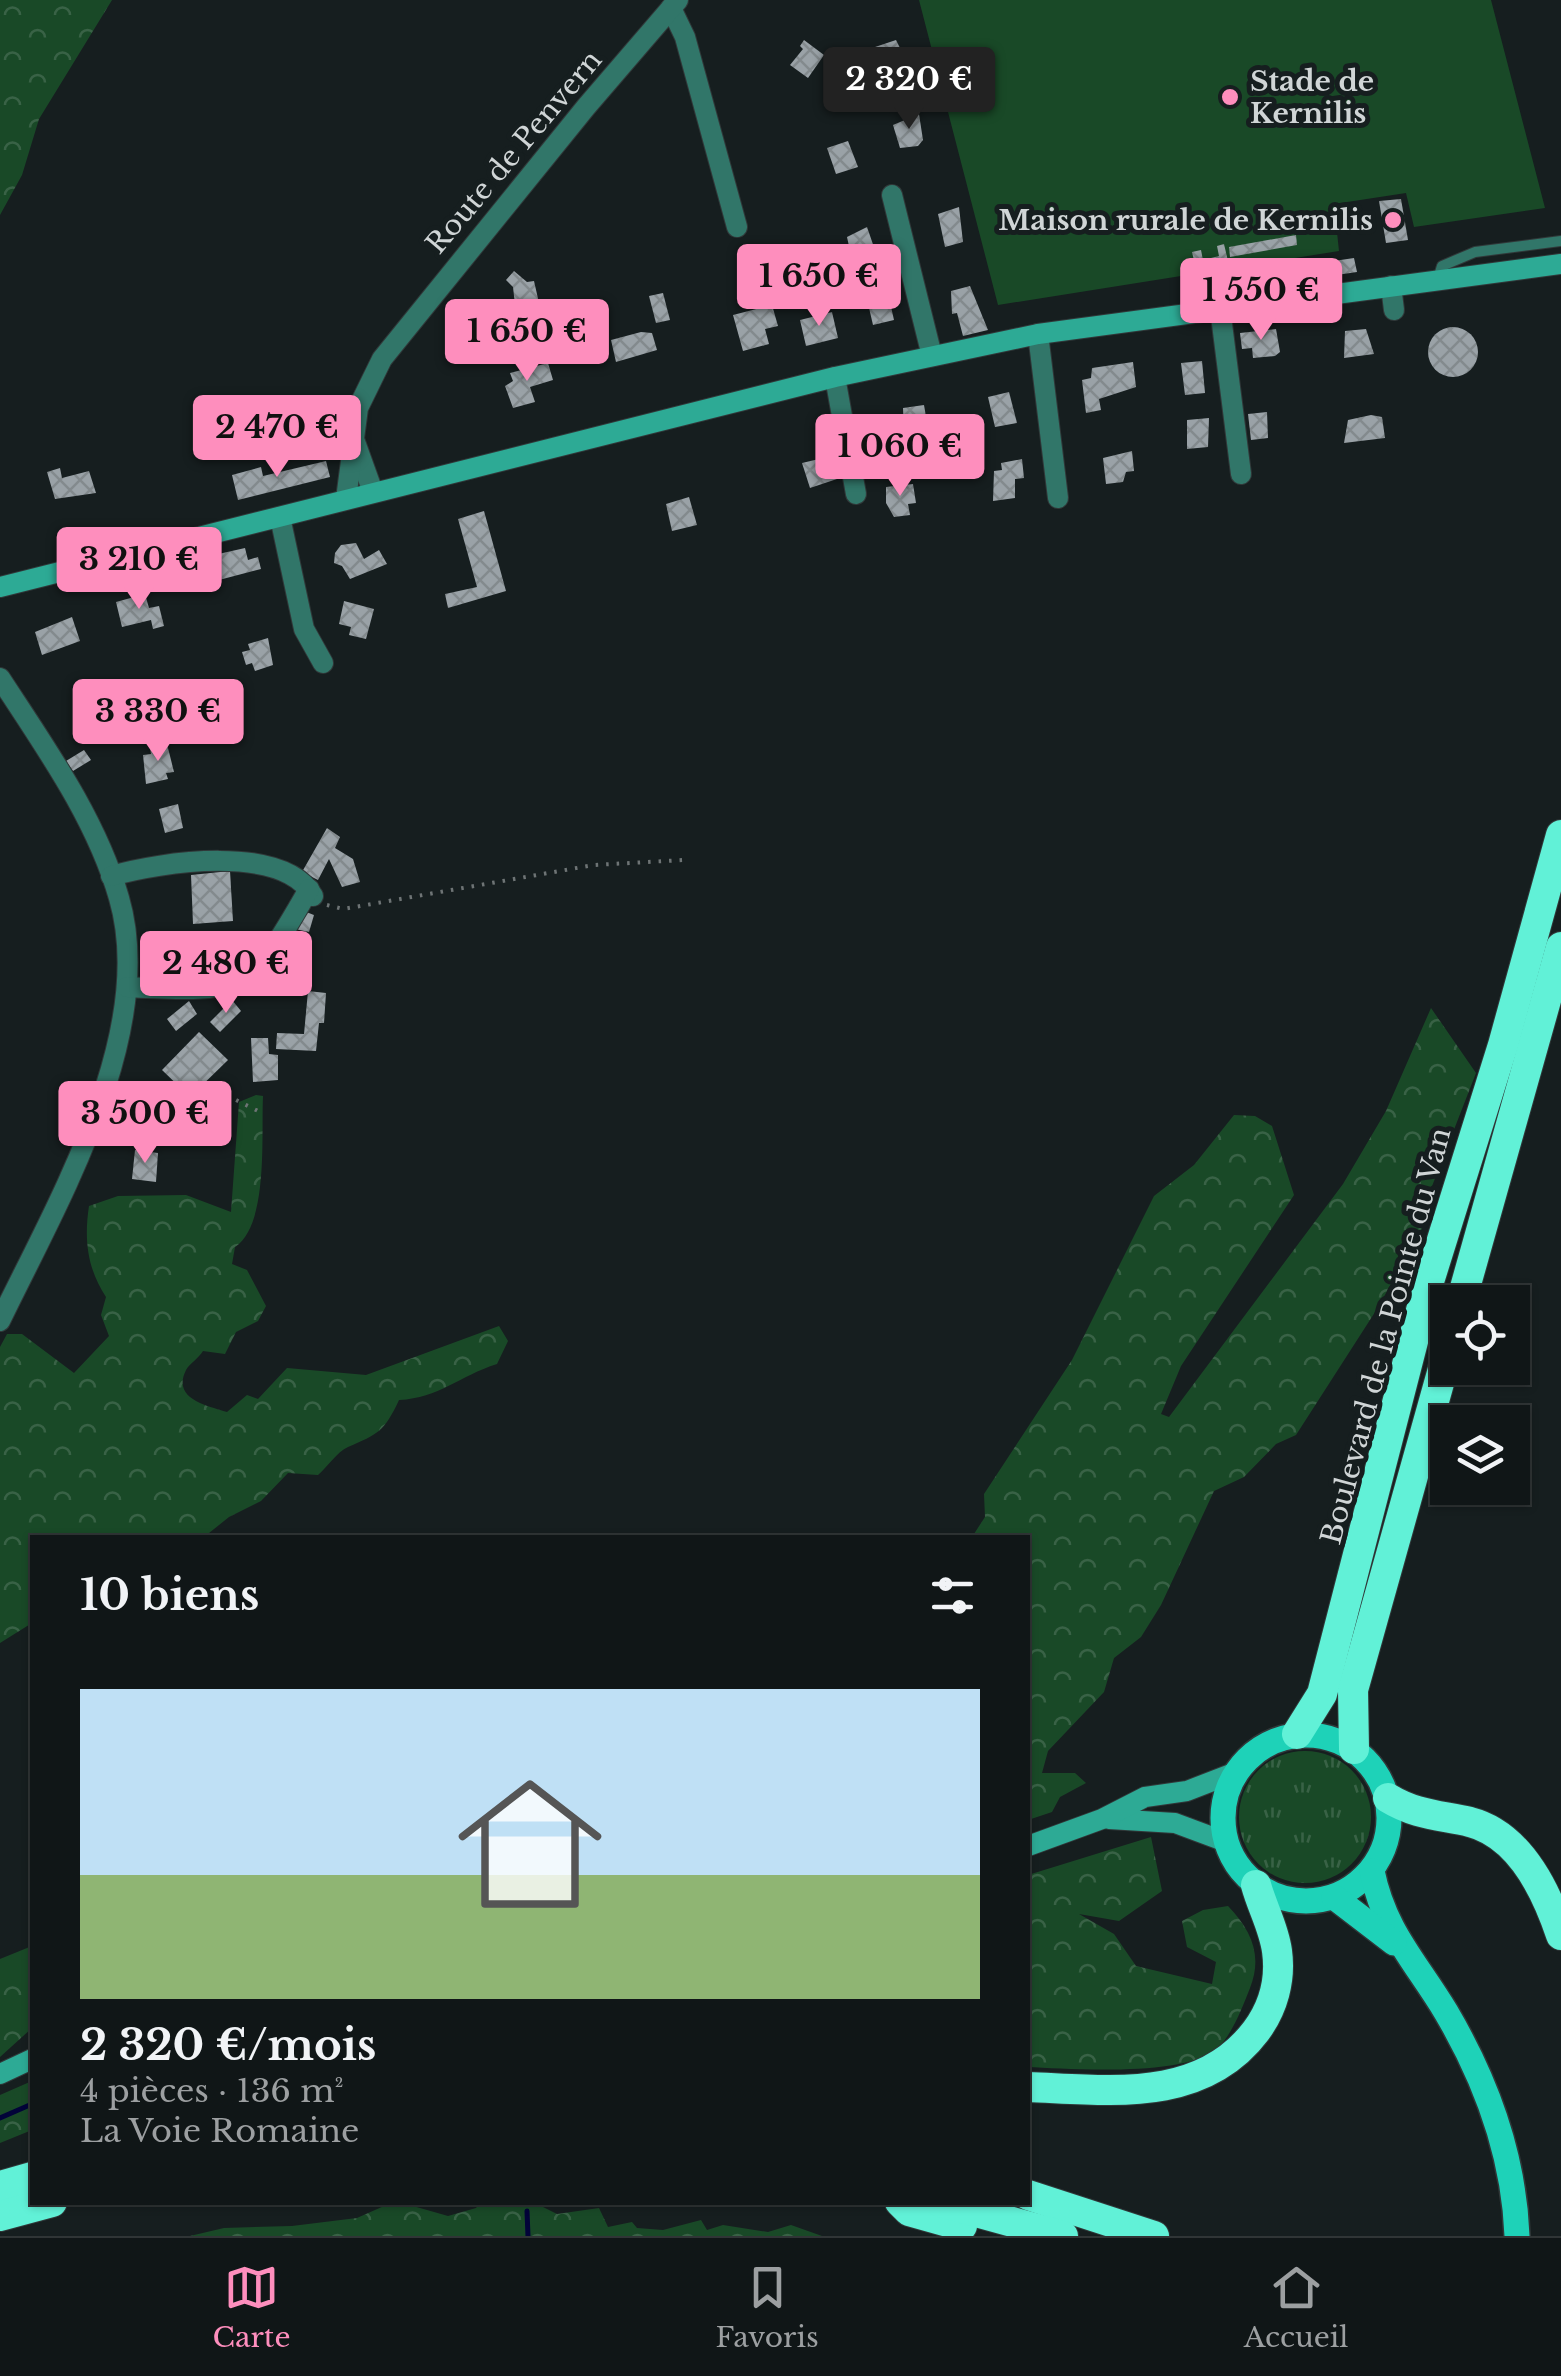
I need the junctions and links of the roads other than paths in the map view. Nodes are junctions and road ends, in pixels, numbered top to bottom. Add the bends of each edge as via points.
1 (674, 4) edge
2 (892, 194) dead end
3 (737, 227) dead end
4 (1561, 241) edge
5 (1561, 264) edge
6 (1438, 279) junction
7 (1392, 286) junction
8 (1220, 308) junction
9 (1394, 310) dead end
10 (1038, 334) junction
11 (932, 356) junction
12 (835, 377) junction
13 (355, 440) junction
14 (1240, 474) dead end
15 (373, 492) junction
16 (856, 494) dead end
17 (1058, 498) dead end
18 (346, 499) junction
19 (280, 518) junction
20 (0, 587) edge
21 (323, 663) dead end
22 (0, 678) edge
23 (1561, 836) edge
24 (111, 876) junction
25 (1561, 947) edge
26 (127, 987) junction
27 (1466, 1285) edge
28 (0, 1321) edge
29 (1439, 1385) edge
30 (1297, 1734) junction
31 (1354, 1749) junction
32 (1236, 1772) junction
33 (1388, 1798) junction
34 (1102, 1819) junction
35 (1226, 1842) junction
36 (1030, 1845) edge
37 (1372, 1871) junction
38 (1256, 1885) junction
39 (1334, 1897) junction
40 (1561, 1935) edge
41 (1400, 1948) junction
42 (30, 2060) edge
43 (0, 2074) edge
44 (1030, 2087) edge
45 (30, 2178) edge
46 (0, 2186) edge
47 (1030, 2196) edge
48 (41, 2205) edge
49 (903, 2205) edge
50 (951, 2205) edge
51 (0, 2216) edge
52 (998, 2236) edge
53 (1063, 2236) edge
54 (1154, 2236) edge
55 (1516, 2236) edge

1 - 3 street, Route de Penvern
1 - 13 street, Route de Penvern via 398,336 363,394
2 - 11 street
4 - 6 lane via 1459,256 1442,266
5 - 6 street
6 - 7 street
7 - 8 street
7 - 9 street
8 - 10 street
8 - 14 street
10 - 11 street
10 - 17 street
11 - 12 street
12 - 15 street
12 - 16 street
13 - 15 street
13 - 18 street, Route de Penvern
15 - 18 street
18 - 19 street
19 - 20 street
19 - 21 street via 304,629
22 - 24 street via 74,795
23 - 30 highway, Boulevard de la Pointe du Van via 1426,1291 1322,1694
24 - 26 street via 126,938
24 - 26 street via 171,864 249,862 282,870 311,892 247,979 209,988
25 - 27 highway
26 - 28 street via 94,1112
29 - 31 highway via 1353,1690
30 - 31 main road via 1327,1736
30 - 32 main road via 1260,1747
31 - 33 main road via 1375,1770
32 - 34 street via 1188,1791 1145,1796
32 - 35 main road via 1225,1797
33 - 37 main road via 1388,1836
33 - 40 highway via 1426,1816 1470,1822 1512,1846 1541,1885
34 - 35 street via 1175,1823
34 - 36 street
35 - 38 main road
37 - 39 main road
37 - 41 main road
38 - 39 main road via 1294,1900
38 - 44 highway via 1277,1951 1276,1988 1263,2020 1231,2058 1190,2080 1149,2090
39 - 41 main road
41 - 55 main road via 1444,2009 1493,2110
42 - 43 street
45 - 46 highway
47 - 54 highway
48 - 51 highway
49 - 52 highway
50 - 53 highway

